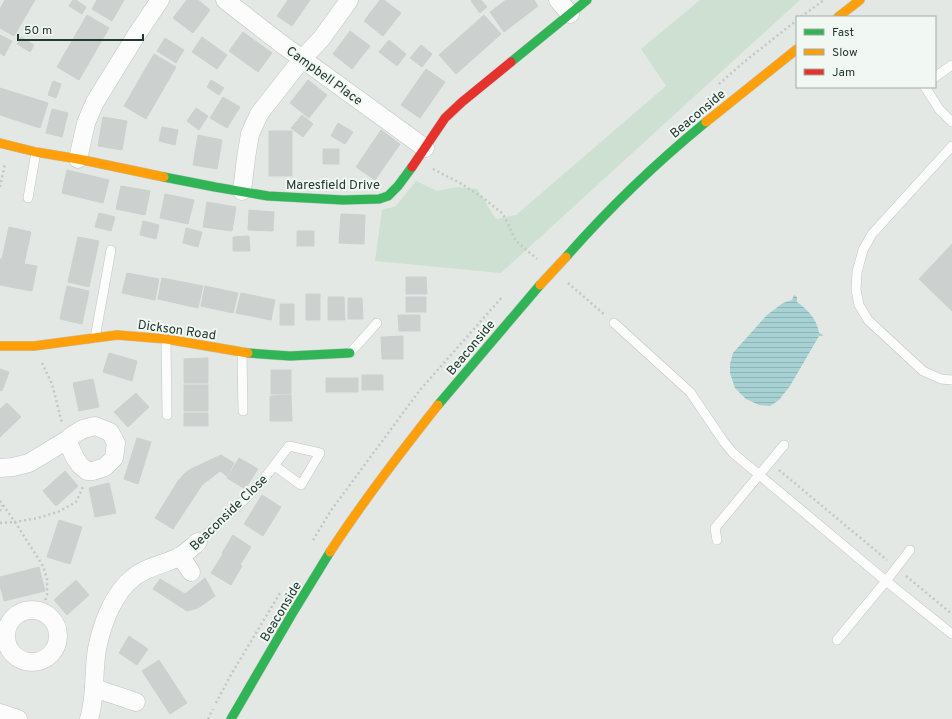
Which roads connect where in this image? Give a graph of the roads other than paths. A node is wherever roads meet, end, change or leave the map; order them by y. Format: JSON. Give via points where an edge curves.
{"nodes":[{"id":1,"x":160,"y":0,"type":"edge"},
{"id":2,"x":225,"y":0,"type":"edge"},
{"id":3,"x":349,"y":0,"type":"edge"},
{"id":4,"x":558,"y":0,"type":"edge"},
{"id":5,"x":587,"y":0,"type":"edge"},
{"id":6,"x":860,"y":0,"type":"edge"},
{"id":7,"x":570,"y":14,"type":"junction"},
{"id":8,"x":839,"y":16,"type":"edge"},
{"id":9,"x":796,"y":50,"type":"edge"},
{"id":10,"x":302,"y":59,"type":"junction"},
{"id":11,"x":952,"y":65,"type":"edge"},
{"id":12,"x":936,"y":75,"type":"edge"},
{"id":13,"x":926,"y":88,"type":"edge"},
{"id":14,"x":952,"y":122,"type":"edge"},
{"id":15,"x":4,"y":145,"type":"edge"},
{"id":16,"x":952,"y":146,"type":"edge"},
{"id":17,"x":36,"y":152,"type":"junction"},
{"id":18,"x":421,"y":153,"type":"junction"},
{"id":19,"x":78,"y":159,"type":"junction"},
{"id":20,"x":242,"y":191,"type":"junction"},
{"id":21,"x":28,"y":198,"type":"dead end"},
{"id":22,"x":111,"y":250,"type":"dead end"},
{"id":23,"x":377,"y":323,"type":"dead end"},
{"id":24,"x":614,"y":323,"type":"road end"},
{"id":25,"x":95,"y":338,"type":"junction"},
{"id":26,"x":166,"y":339,"type":"junction"},
{"id":27,"x":0,"y":346,"type":"edge"},
{"id":28,"x":242,"y":352,"type":"junction"},
{"id":29,"x":350,"y":353,"type":"joint"},
{"id":30,"x":952,"y":380,"type":"edge"},
{"id":31,"x":243,"y":411,"type":"dead end"},
{"id":32,"x":167,"y":415,"type":"dead end"},
{"id":33,"x":67,"y":440,"type":"junction"},
{"id":34,"x":784,"y":445,"type":"dead end"},
{"id":35,"x":275,"y":466,"type":"junction"},
{"id":36,"x":0,"y":468,"type":"edge"},
{"id":37,"x":759,"y":474,"type":"junction"},
{"id":38,"x":717,"y":540,"type":"dead end"},
{"id":39,"x":198,"y":542,"type":"joint"},
{"id":40,"x":910,"y":550,"type":"dead end"},
{"id":41,"x":180,"y":556,"type":"junction"},
{"id":42,"x":191,"y":572,"type":"dead end"},
{"id":43,"x":886,"y":581,"type":"junction"},
{"id":44,"x":952,"y":634,"type":"edge"},
{"id":45,"x":837,"y":640,"type":"dead end"},
{"id":46,"x":4,"y":646,"type":"edge"},
{"id":47,"x":94,"y":688,"type":"junction"},
{"id":48,"x":136,"y":702,"type":"dead end"},
{"id":49,"x":0,"y":713,"type":"edge"},
{"id":50,"x":18,"y":719,"type":"edge"},
{"id":51,"x":89,"y":719,"type":"edge"},
{"id":52,"x":231,"y":719,"type":"edge"}],
"edges":[{"from":1,"to":19,"type":"street","via":[[95,102],[86,123]]},
{"from":2,"to":10,"type":"street","name":"Campbell Place"},
{"from":3,"to":10,"type":"street","via":[[321,39]]},
{"from":4,"to":7,"type":"street"},
{"from":5,"to":7,"type":"main road","name":"Maresfield Drive"},
{"from":6,"to":8,"type":"main road"},
{"from":7,"to":18,"type":"main road","name":"Maresfield Drive","via":[[462,102],[445,118]]},
{"from":9,"to":52,"type":"main road","name":"Beaconside","bridge":true,"via":[[710,118],[612,208],[475,360],[356,512]]},
{"from":10,"to":18,"type":"street","name":"Campbell Place"},
{"from":10,"to":20,"type":"street","via":[[259,114],[250,134]]},
{"from":11,"to":12,"type":"lane"},
{"from":13,"to":14,"type":"lane","via":[[939,109]]},
{"from":15,"to":17,"type":"main road","name":"Maresfield Drive"},
{"from":16,"to":30,"type":"lane","via":[[872,234],[862,250],[856,290],[859,305],[868,320],[923,370],[941,379]]},
{"from":17,"to":19,"type":"main road","name":"Maresfield Drive"},
{"from":17,"to":21,"type":"lane"},
{"from":18,"to":20,"type":"main road","name":"Maresfield Drive","via":[[398,186],[388,196],[379,199],[268,196]]},
{"from":19,"to":20,"type":"main road","name":"Maresfield Drive"},
{"from":22,"to":25,"type":"lane"},
{"from":23,"to":29,"type":"lane"},
{"from":24,"to":37,"type":"lane","via":[[690,392],[733,453]]},
{"from":25,"to":26,"type":"main road","name":"Dickson Road","via":[[117,335]]},
{"from":25,"to":27,"type":"main road","name":"Dickson Road","via":[[34,346]]},
{"from":26,"to":28,"type":"main road","name":"Dickson Road"},
{"from":26,"to":32,"type":"lane"},
{"from":28,"to":29,"type":"main road","name":"Dickson Road","via":[[290,356]]},
{"from":28,"to":31,"type":"lane"},
{"from":33,"to":33,"type":"street","via":[[83,428],[95,426],[110,432],[116,443],[114,458],[105,467],[88,471],[80,466]]},
{"from":33,"to":36,"type":"street","via":[[29,463]]},
{"from":34,"to":37,"type":"lane"},
{"from":35,"to":35,"type":"lane","name":"Beaconside Close","via":[[289,446],[320,453],[301,485]]},
{"from":35,"to":39,"type":"lane","name":"Beaconside Close","via":[[245,499]]},
{"from":37,"to":38,"type":"lane","via":[[715,528]]},
{"from":37,"to":43,"type":"lane"},
{"from":39,"to":41,"type":"street","name":"Beaconside Close"},
{"from":40,"to":43,"type":"lane"},
{"from":41,"to":42,"type":"street","name":"Beaconside Close"},
{"from":41,"to":47,"type":"street","name":"Beaconside Close","via":[[134,576],[117,595],[97,650]]},
{"from":43,"to":44,"type":"lane"},
{"from":43,"to":45,"type":"lane"},
{"from":46,"to":46,"type":"street","via":[[8,625],[23,611],[42,612],[50,617],[58,631],[55,648],[43,660],[26,661],[18,658]]},
{"from":47,"to":48,"type":"street"},
{"from":47,"to":51,"type":"street","name":"Beaconside Close"},
{"from":49,"to":50,"type":"street"}]}
